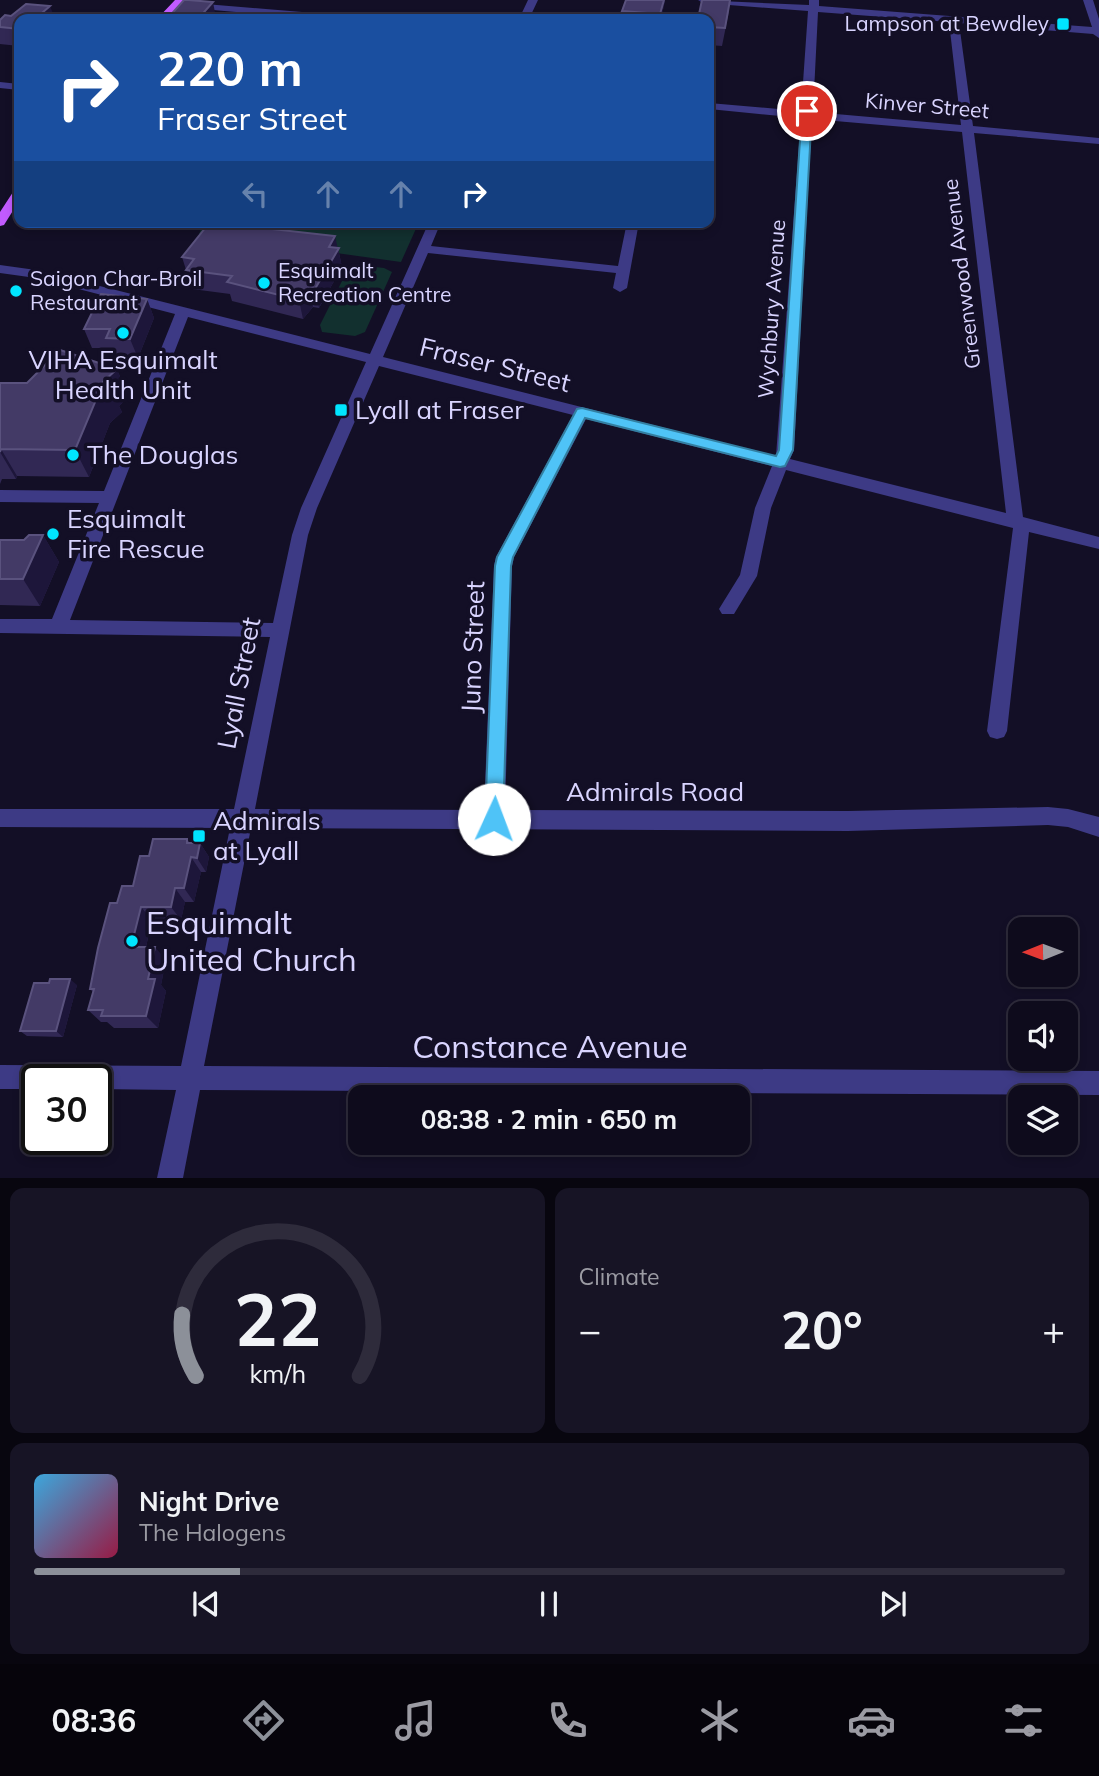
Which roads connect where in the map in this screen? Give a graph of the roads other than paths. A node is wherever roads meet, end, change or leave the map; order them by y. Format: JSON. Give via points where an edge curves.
{"nodes":[{"id":1,"x":703,"y":0,"type":"edge"},
{"id":2,"x":1088,"y":0,"type":"edge"},
{"id":3,"x":178,"y":2,"type":"edge"},
{"id":4,"x":814,"y":4,"type":"edge"},
{"id":5,"x":299,"y":14,"type":"edge"},
{"id":6,"x":954,"y":20,"type":"junction"},
{"id":7,"x":1099,"y":33,"type":"edge"},
{"id":8,"x":714,"y":106,"type":"edge"},
{"id":9,"x":807,"y":115,"type":"junction"},
{"id":10,"x":967,"y":129,"type":"junction"},
{"id":11,"x":1099,"y":141,"type":"edge"},
{"id":12,"x":14,"y":199,"type":"edge"},
{"id":13,"x":0,"y":222,"type":"edge"},
{"id":14,"x":432,"y":228,"type":"edge"},
{"id":15,"x":632,"y":228,"type":"edge"},
{"id":16,"x":423,"y":248,"type":"junction"},
{"id":17,"x":0,"y":269,"type":"edge"},
{"id":18,"x":622,"y":270,"type":"junction"},
{"id":19,"x":620,"y":288,"type":"dead end"},
{"id":20,"x":183,"y":312,"type":"junction"},
{"id":21,"x":374,"y":360,"type":"junction"},
{"id":22,"x":582,"y":412,"type":"junction"},
{"id":23,"x":780,"y":462,"type":"junction"},
{"id":24,"x":0,"y":496,"type":"edge"},
{"id":25,"x":109,"y":497,"type":"junction"},
{"id":26,"x":1018,"y":523,"type":"junction"},
{"id":27,"x":1099,"y":543,"type":"edge"},
{"id":28,"x":728,"y":609,"type":"dead end"},
{"id":29,"x":0,"y":626,"type":"edge"},
{"id":30,"x":58,"y":627,"type":"junction"},
{"id":31,"x":280,"y":630,"type":"junction"},
{"id":32,"x":997,"y":731,"type":"dead end"},
{"id":33,"x":0,"y":818,"type":"edge"},
{"id":34,"x":242,"y":818,"type":"junction"},
{"id":35,"x":494,"y":819,"type":"junction"},
{"id":36,"x":1099,"y":827,"type":"edge"},
{"id":37,"x":0,"y":1077,"type":"edge"},
{"id":38,"x":190,"y":1078,"type":"junction"},
{"id":39,"x":1099,"y":1083,"type":"edge"},
{"id":40,"x":170,"y":1178,"type":"edge"}],
"edges":[{"from":1,"to":4,"type":"street"},
{"from":2,"to":7,"type":"street"},
{"from":3,"to":5,"type":"street"},
{"from":4,"to":6,"type":"street"},
{"from":4,"to":9,"type":"street","name":"Wychbury Avenue"},
{"from":6,"to":7,"type":"street"},
{"from":6,"to":10,"type":"street","name":"Greenwood Avenue"},
{"from":8,"to":9,"type":"street","name":"Kinver Street"},
{"from":9,"to":10,"type":"street","name":"Kinver Street"},
{"from":9,"to":23,"type":"street","name":"Wychbury Avenue","via":[[786,450]]},
{"from":10,"to":11,"type":"street","name":"Kinver Street"},
{"from":10,"to":26,"type":"street","name":"Greenwood Avenue"},
{"from":12,"to":13,"type":"main road"},
{"from":14,"to":16,"type":"street","name":"Lyall Street"},
{"from":15,"to":18,"type":"street"},
{"from":16,"to":18,"type":"street"},
{"from":16,"to":21,"type":"street","name":"Lyall Street"},
{"from":17,"to":20,"type":"street","name":"Fraser Street"},
{"from":18,"to":19,"type":"street"},
{"from":20,"to":21,"type":"street","name":"Fraser Street"},
{"from":20,"to":25,"type":"street"},
{"from":21,"to":22,"type":"street","name":"Fraser Street"},
{"from":21,"to":31,"type":"street","name":"Lyall Street","via":[[309,508]]},
{"from":22,"to":23,"type":"street","name":"Fraser Street"},
{"from":22,"to":35,"type":"street","name":"Juno Street","via":[[503,566]]},
{"from":23,"to":26,"type":"street","name":"Fraser Street"},
{"from":23,"to":28,"type":"street","name":"Wychbury Avenue","via":[[748,576]]},
{"from":24,"to":25,"type":"street"},
{"from":25,"to":30,"type":"street"},
{"from":26,"to":27,"type":"street","name":"Fraser Street"},
{"from":26,"to":32,"type":"street","name":"Greenwood Avenue"},
{"from":29,"to":30,"type":"street"},
{"from":30,"to":31,"type":"street"},
{"from":31,"to":34,"type":"street","name":"Lyall Street"},
{"from":33,"to":34,"type":"street","name":"Admirals Road"},
{"from":34,"to":35,"type":"street","name":"Admirals Road"},
{"from":34,"to":38,"type":"street","name":"Lyall Street"},
{"from":35,"to":36,"type":"street","name":"Admirals Road","via":[[848,821],[1048,816]]},
{"from":37,"to":38,"type":"street","name":"Constance Avenue"},
{"from":38,"to":39,"type":"street","name":"Constance Avenue"},
{"from":38,"to":40,"type":"street","name":"Lyall Street"}]}
